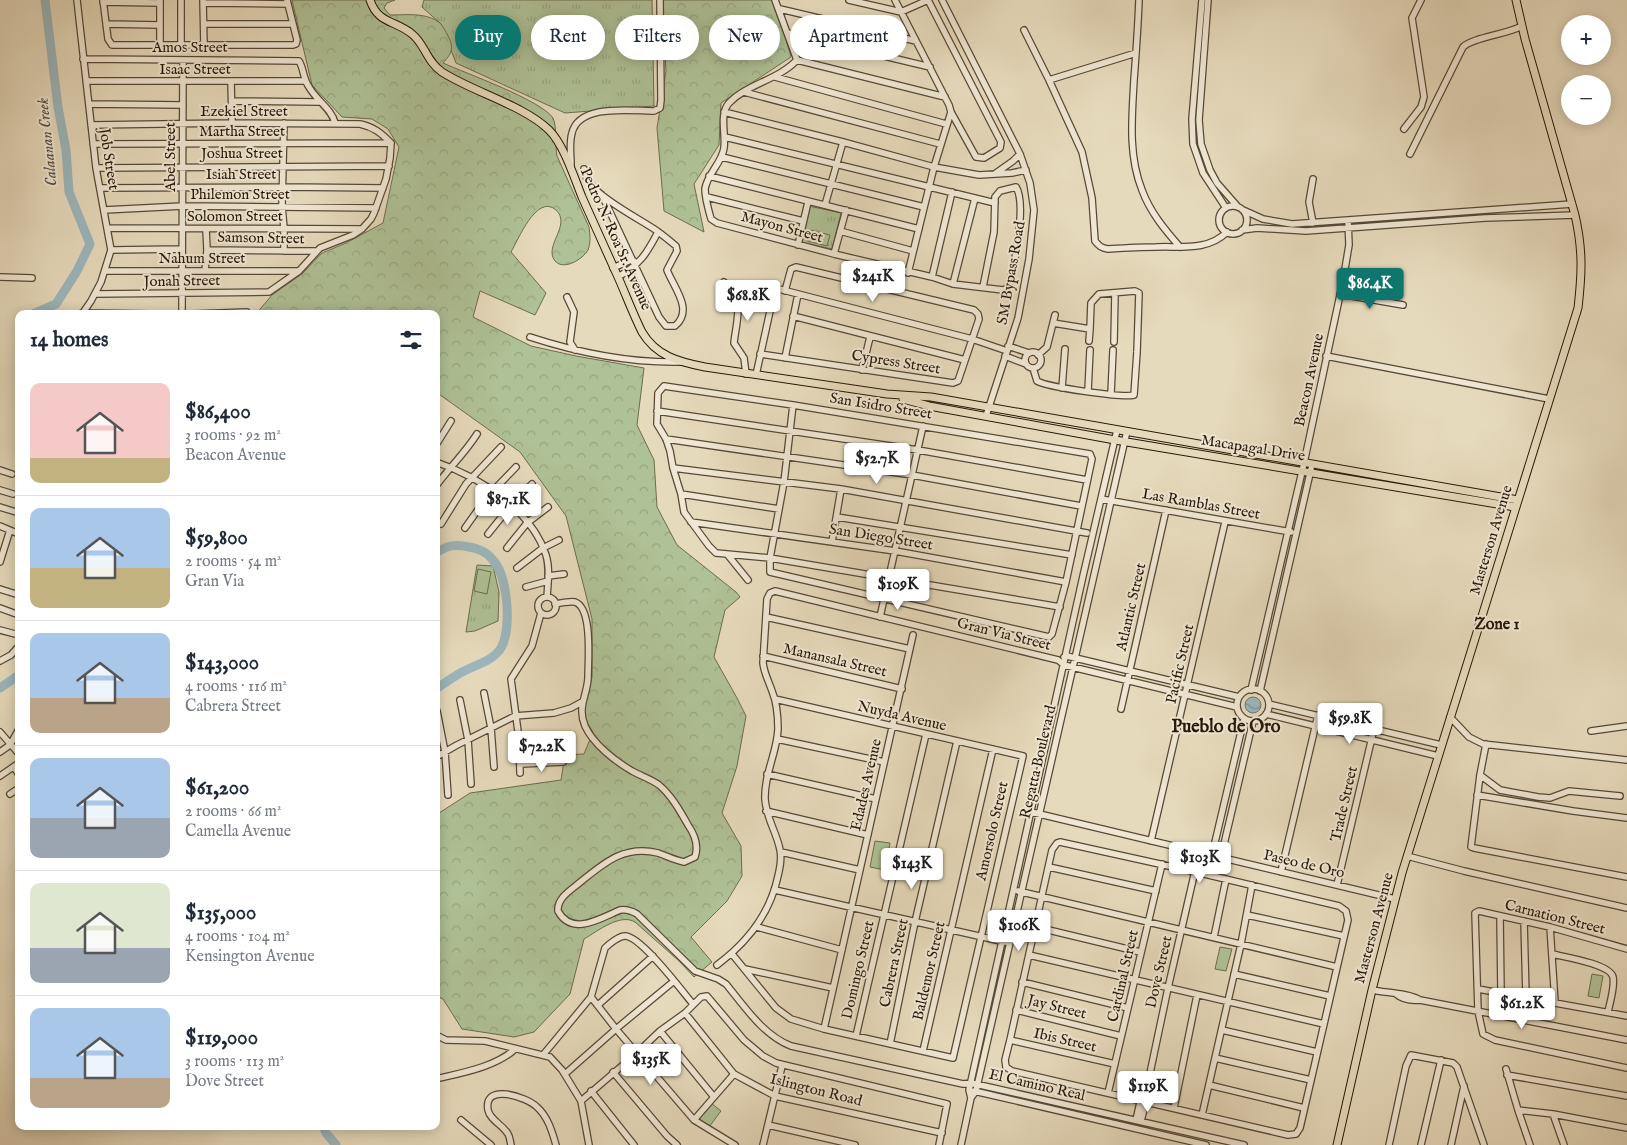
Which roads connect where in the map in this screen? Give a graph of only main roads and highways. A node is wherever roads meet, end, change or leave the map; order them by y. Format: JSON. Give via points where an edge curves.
{"nodes":[{"id":1,"x":370,"y":0,"type":"edge"},
{"id":2,"x":1516,"y":0,"type":"edge"},
{"id":3,"x":887,"y":394,"type":"junction"},
{"id":4,"x":988,"y":407,"type":"joint"},
{"id":5,"x":986,"y":416,"type":"joint"},
{"id":6,"x":1303,"y":467,"type":"junction"},
{"id":7,"x":1517,"y":504,"type":"junction"},
{"id":8,"x":1337,"y":1145,"type":"edge"}],
"edges":[{"from":1,"to":3,"type":"main road","name":"Pedro N. Roa Sr. Avenue","via":[[377,15],[416,37],[429,60],[442,72],[517,109],[546,128],[557,142],[646,338],[653,347],[681,362]]},
{"from":2,"to":7,"type":"main road","name":"Masterson Avenue","via":[[1576,215],[1582,253],[1582,277],[1574,321]]},
{"from":3,"to":4,"type":"main road","name":"Pedro N. Roa Sr. Avenue","via":[[931,397]]},
{"from":3,"to":5,"type":"main road","name":"Pedro N. Roa Sr. Avenue","via":[[929,406]]},
{"from":4,"to":6,"type":"main road","name":"Macapagal Drive"},
{"from":5,"to":6,"type":"main road","name":"Macapagal Drive","via":[[1115,440]]},
{"from":6,"to":7,"type":"main road","name":"Macapagal Drive"},
{"from":7,"to":8,"type":"main road","name":"Masterson Avenue","via":[[1395,898]]}]}
